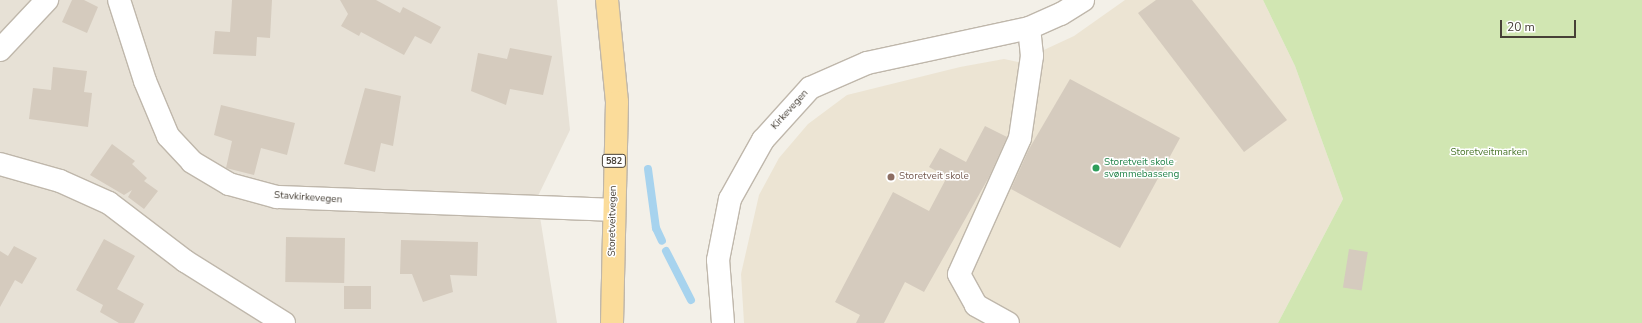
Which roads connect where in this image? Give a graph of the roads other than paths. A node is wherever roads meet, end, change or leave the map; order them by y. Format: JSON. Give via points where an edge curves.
{"nodes":[{"id":1,"x":47,"y":0,"type":"edge"},
{"id":2,"x":119,"y":0,"type":"edge"},
{"id":3,"x":607,"y":0,"type":"edge"},
{"id":4,"x":1083,"y":0,"type":"edge"},
{"id":5,"x":1029,"y":28,"type":"junction"},
{"id":6,"x":0,"y":50,"type":"edge"},
{"id":7,"x":0,"y":164,"type":"edge"},
{"id":8,"x":612,"y":210,"type":"junction"},
{"id":9,"x":284,"y":323,"type":"edge"},
{"id":10,"x":612,"y":323,"type":"edge"},
{"id":11,"x":723,"y":323,"type":"edge"},
{"id":12,"x":1008,"y":323,"type":"edge"}],
"edges":[{"from":1,"to":6,"type":"street"},
{"from":2,"to":8,"type":"street","name":"Stavkirkevegen","via":[[145,81],[168,136],[192,162],[229,184],[277,197]]},
{"from":3,"to":8,"type":"main road","name":"Storetveitvegen","number":"582","via":[[617,102]]},
{"from":4,"to":5,"type":"street","name":"Kirkevegen"},
{"from":5,"to":11,"type":"street","name":"Kirkevegen","via":[[867,63],[810,88],[763,140],[730,199],[718,260]]},
{"from":5,"to":12,"type":"street","via":[[1032,56],[1020,138],[959,274],[976,305]]},
{"from":7,"to":9,"type":"street","via":[[60,181],[109,203],[185,261]]},
{"from":8,"to":10,"type":"main road","name":"Storetveitvegen","number":"582"}]}
